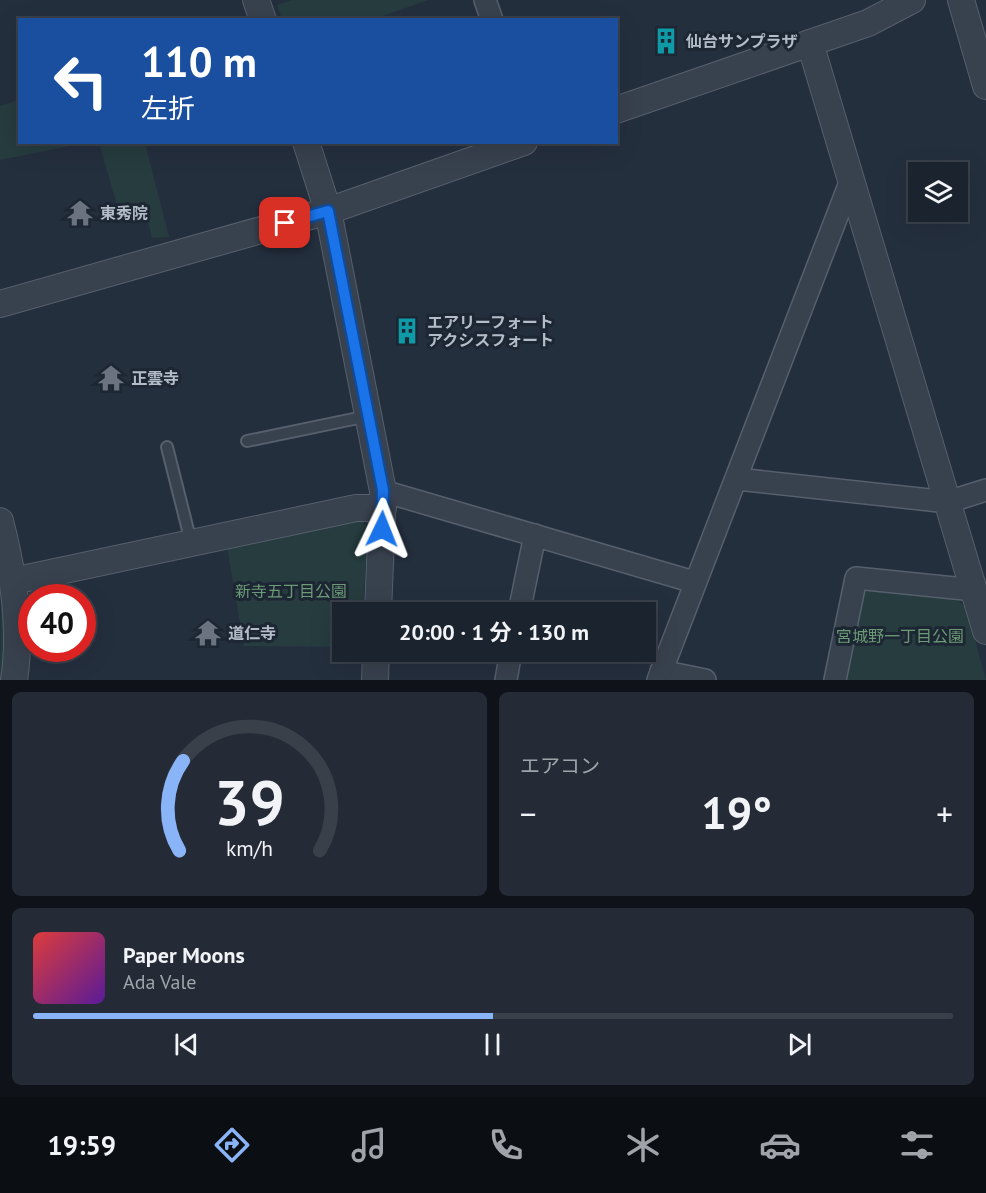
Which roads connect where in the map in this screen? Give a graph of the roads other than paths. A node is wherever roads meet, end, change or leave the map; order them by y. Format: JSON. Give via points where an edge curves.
{"nodes":[{"id":1,"x":256,"y":0,"type":"edge"},
{"id":2,"x":486,"y":0,"type":"edge"},
{"id":3,"x":912,"y":0,"type":"edge"},
{"id":4,"x":961,"y":0,"type":"edge"},
{"id":5,"x":262,"y":18,"type":"edge"},
{"id":6,"x":491,"y":18,"type":"edge"},
{"id":7,"x":810,"y":43,"type":"junction"},
{"id":8,"x":986,"y":86,"type":"edge"},
{"id":9,"x":618,"y":109,"type":"edge"},
{"id":10,"x":307,"y":144,"type":"edge"},
{"id":11,"x":518,"y":144,"type":"edge"},
{"id":12,"x":851,"y":180,"type":"junction"},
{"id":13,"x":328,"y":211,"type":"junction"},
{"id":14,"x":0,"y":304,"type":"edge"},
{"id":15,"x":369,"y":416,"type":"junction"},
{"id":16,"x":248,"y":441,"type":"dead end"},
{"id":17,"x":167,"y":447,"type":"dead end"},
{"id":18,"x":737,"y":479,"type":"junction"},
{"id":19,"x":986,"y":490,"type":"edge"},
{"id":20,"x":383,"y":499,"type":"junction"},
{"id":21,"x":948,"y":502,"type":"junction"},
{"id":22,"x":0,"y":521,"type":"edge"},
{"id":23,"x":535,"y":535,"type":"junction"},
{"id":24,"x":191,"y":543,"type":"junction"},
{"id":25,"x":6,"y":580,"type":"edge"},
{"id":26,"x":694,"y":582,"type":"junction"},
{"id":27,"x":974,"y":590,"type":"junction"},
{"id":28,"x":378,"y":602,"type":"edge"},
{"id":29,"x":521,"y":602,"type":"edge"},
{"id":30,"x":986,"y":630,"type":"edge"},
{"id":31,"x":376,"y":662,"type":"edge"},
{"id":32,"x":509,"y":662,"type":"edge"},
{"id":33,"x":659,"y":676,"type":"edge"},
{"id":34,"x":14,"y":680,"type":"edge"},
{"id":35,"x":375,"y":680,"type":"edge"},
{"id":36,"x":506,"y":680,"type":"edge"},
{"id":37,"x":705,"y":680,"type":"edge"},
{"id":38,"x":835,"y":680,"type":"edge"}],
"edges":[{"from":1,"to":5,"type":"street"},
{"from":2,"to":6,"type":"street"},
{"from":3,"to":7,"type":"street","via":[[868,23]]},
{"from":4,"to":8,"type":"street"},
{"from":7,"to":9,"type":"street"},
{"from":7,"to":12,"type":"street"},
{"from":10,"to":13,"type":"street"},
{"from":11,"to":13,"type":"street"},
{"from":12,"to":18,"type":"street"},
{"from":12,"to":21,"type":"street"},
{"from":13,"to":14,"type":"street"},
{"from":13,"to":15,"type":"street"},
{"from":15,"to":16,"type":"lane"},
{"from":15,"to":20,"type":"street"},
{"from":17,"to":24,"type":"lane"},
{"from":18,"to":21,"type":"street"},
{"from":18,"to":26,"type":"street"},
{"from":19,"to":21,"type":"street"},
{"from":20,"to":23,"type":"street"},
{"from":20,"to":24,"type":"street"},
{"from":20,"to":28,"type":"street"},
{"from":21,"to":27,"type":"street"},
{"from":22,"to":25,"type":"street"},
{"from":23,"to":26,"type":"street"},
{"from":23,"to":29,"type":"street"},
{"from":24,"to":25,"type":"street"},
{"from":25,"to":34,"type":"street","via":[[17,633]]},
{"from":26,"to":33,"type":"street"},
{"from":27,"to":30,"type":"street"},
{"from":27,"to":38,"type":"street","via":[[856,578]]},
{"from":31,"to":35,"type":"street"},
{"from":32,"to":36,"type":"street"},
{"from":33,"to":37,"type":"street"}]}
